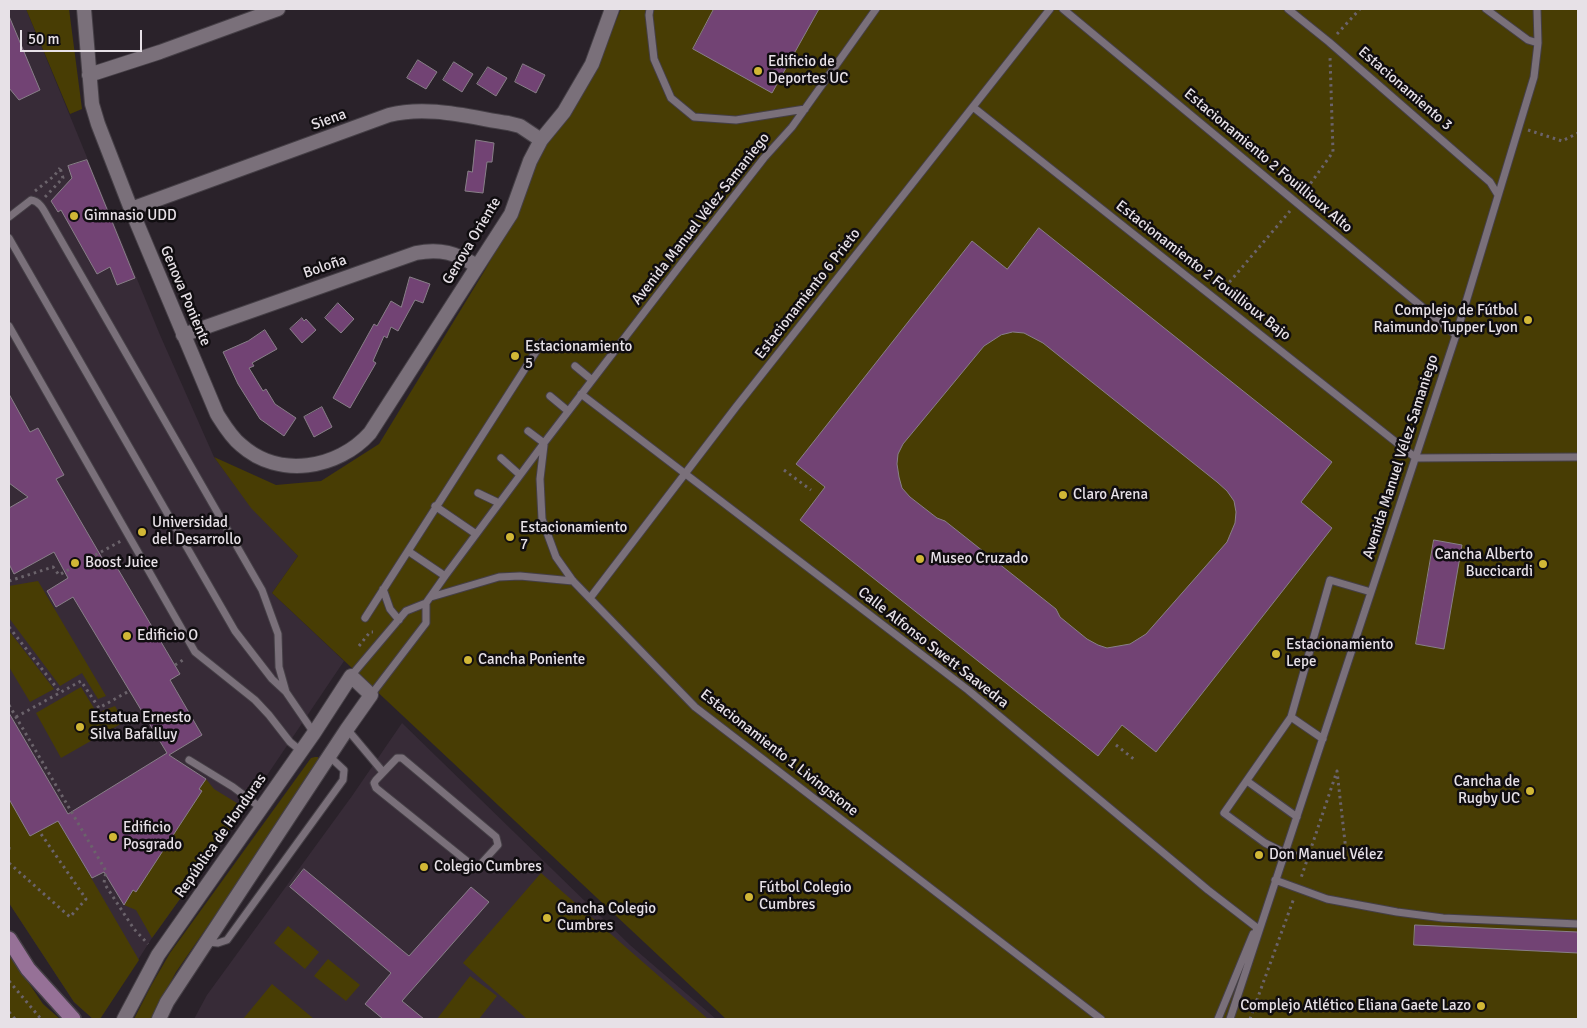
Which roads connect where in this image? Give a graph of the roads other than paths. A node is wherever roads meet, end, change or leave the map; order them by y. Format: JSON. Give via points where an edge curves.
{"nodes":[{"id":1,"x":84,"y":9,"type":"edge"},
{"id":2,"x":278,"y":9,"type":"edge"},
{"id":3,"x":612,"y":9,"type":"edge"},
{"id":4,"x":650,"y":9,"type":"edge"},
{"id":5,"x":876,"y":9,"type":"edge"},
{"id":6,"x":1050,"y":9,"type":"edge"},
{"id":7,"x":1063,"y":9,"type":"edge"},
{"id":8,"x":1288,"y":9,"type":"edge"},
{"id":9,"x":1486,"y":9,"type":"edge"},
{"id":10,"x":1537,"y":9,"type":"edge"},
{"id":11,"x":1538,"y":43,"type":"junction"},
{"id":12,"x":89,"y":75,"type":"junction"},
{"id":13,"x":973,"y":107,"type":"junction"},
{"id":14,"x":805,"y":109,"type":"junction"},
{"id":15,"x":541,"y":140,"type":"junction"},
{"id":16,"x":1498,"y":195,"type":"junction"},
{"id":17,"x":132,"y":209,"type":"junction"},
{"id":18,"x":9,"y":217,"type":"edge"},
{"id":19,"x":9,"y":238,"type":"edge"},
{"id":20,"x":477,"y":266,"type":"junction"},
{"id":21,"x":9,"y":326,"type":"edge"},
{"id":22,"x":183,"y":335,"type":"junction"},
{"id":23,"x":1456,"y":335,"type":"junction"},
{"id":24,"x":542,"y":342,"type":"dead end"},
{"id":25,"x":574,"y":366,"type":"dead end"},
{"id":26,"x":592,"y":380,"type":"junction"},
{"id":27,"x":582,"y":394,"type":"junction"},
{"id":28,"x":550,"y":396,"type":"dead end"},
{"id":29,"x":568,"y":411,"type":"junction"},
{"id":30,"x":528,"y":431,"type":"dead end"},
{"id":31,"x":544,"y":442,"type":"junction"},
{"id":32,"x":1578,"y":457,"type":"edge"},
{"id":33,"x":501,"y":458,"type":"dead end"},
{"id":34,"x":1416,"y":458,"type":"junction"},
{"id":35,"x":322,"y":463,"type":"joint"},
{"id":36,"x":685,"y":472,"type":"junction"},
{"id":37,"x":520,"y":475,"type":"junction"},
{"id":38,"x":478,"y":493,"type":"dead end"},
{"id":39,"x":499,"y":503,"type":"junction"},
{"id":40,"x":435,"y":506,"type":"junction"},
{"id":41,"x":476,"y":534,"type":"junction"},
{"id":42,"x":408,"y":551,"type":"junction"},
{"id":43,"x":444,"y":576,"type":"junction"},
{"id":44,"x":573,"y":581,"type":"junction"},
{"id":45,"x":383,"y":589,"type":"junction"},
{"id":46,"x":1371,"y":592,"type":"junction"},
{"id":47,"x":431,"y":596,"type":"junction"},
{"id":48,"x":590,"y":598,"type":"junction"},
{"id":49,"x":426,"y":604,"type":"junction"},
{"id":50,"x":365,"y":618,"type":"dead end"},
{"id":51,"x":398,"y":620,"type":"junction"},
{"id":52,"x":351,"y":676,"type":"junction"},
{"id":53,"x":286,"y":692,"type":"junction"},
{"id":54,"x":371,"y":695,"type":"junction"},
{"id":55,"x":1291,"y":718,"type":"junction"},
{"id":56,"x":346,"y":729,"type":"junction"},
{"id":57,"x":314,"y":733,"type":"junction"},
{"id":58,"x":1322,"y":739,"type":"junction"},
{"id":59,"x":301,"y":750,"type":"junction"},
{"id":60,"x":329,"y":756,"type":"junction"},
{"id":61,"x":189,"y":760,"type":"dead end"},
{"id":62,"x":383,"y":772,"type":"junction"},
{"id":63,"x":1247,"y":781,"type":"junction"},
{"id":64,"x":261,"y":808,"type":"junction"},
{"id":65,"x":1297,"y":817,"type":"junction"},
{"id":66,"x":1285,"y":853,"type":"junction"},
{"id":67,"x":1275,"y":880,"type":"junction"},
{"id":68,"x":1578,"y":924,"type":"edge"},
{"id":69,"x":1256,"y":931,"type":"junction"},
{"id":70,"x":9,"y":940,"type":"edge"},
{"id":71,"x":208,"y":942,"type":"junction"},
{"id":72,"x":73,"y":1019,"type":"edge"},
{"id":73,"x":124,"y":1019,"type":"edge"},
{"id":74,"x":159,"y":1019,"type":"edge"},
{"id":75,"x":1100,"y":1019,"type":"edge"},
{"id":76,"x":1218,"y":1019,"type":"edge"},
{"id":77,"x":1230,"y":1019,"type":"edge"}],
"edges":[{"from":1,"to":12,"type":"street","name":"Genova Poniente"},
{"from":2,"to":12,"type":"street"},
{"from":3,"to":15,"type":"street","name":"Genova Oriente","via":[[592,64],[564,112]]},
{"from":4,"to":14,"type":"lane","via":[[654,59],[671,98],[694,117],[736,120]]},
{"from":5,"to":14,"type":"lane","name":"Avenida Manuel Vélez Samaniego"},
{"from":6,"to":13,"type":"lane","name":"Estacionamiento 6 Prieto"},
{"from":7,"to":23,"type":"lane","name":"Estacionamiento 2 Fouillioux Alto"},
{"from":8,"to":16,"type":"lane","name":"Estacionamiento 3","via":[[1490,182]]},
{"from":9,"to":11,"type":"lane","via":[[1528,40]]},
{"from":10,"to":11,"type":"lane","name":"Avenida Manuel Vélez Samaniego"},
{"from":11,"to":16,"type":"lane","name":"Avenida Manuel Vélez Samaniego","via":[[1534,77]]},
{"from":12,"to":17,"type":"street","name":"Genova Poniente","via":[[98,124]]},
{"from":13,"to":34,"type":"lane","name":"Estacionamiento 2 Fouillioux Bajo"},
{"from":13,"to":36,"type":"lane","name":"Estacionamiento 6 Prieto"},
{"from":14,"to":26,"type":"lane","name":"Avenida Manuel Vélez Samaniego"},
{"from":15,"to":17,"type":"street","name":"Siena","via":[[520,126],[508,123],[428,111],[403,111]]},
{"from":15,"to":20,"type":"street","name":"Genova Oriente","via":[[511,214]]},
{"from":16,"to":23,"type":"lane","name":"Avenida Manuel Vélez Samaniego"},
{"from":17,"to":22,"type":"street","name":"Genova Poniente"},
{"from":18,"to":53,"type":"lane","via":[[31,200],[39,204],[262,590],[278,634],[279,667]]},
{"from":19,"to":53,"type":"lane","via":[[235,631],[272,680]]},
{"from":20,"to":22,"type":"street","name":"Boloña","via":[[448,252],[416,253]]},
{"from":20,"to":35,"type":"street","name":"Genova Oriente","via":[[370,433],[350,450]]},
{"from":21,"to":59,"type":"lane","via":[[195,652],[255,700],[290,742]]},
{"from":22,"to":35,"type":"street","name":"Genova Poniente","via":[[217,414],[241,446],[280,465],[296,467]]},
{"from":23,"to":34,"type":"lane","name":"Avenida Manuel Vélez Samaniego"},
{"from":24,"to":40,"type":"lane"},
{"from":25,"to":26,"type":"lane"},
{"from":26,"to":27,"type":"lane","name":"Avenida Manuel Vélez Samaniego"},
{"from":27,"to":29,"type":"lane","name":"Avenida Manuel Vélez Samaniego"},
{"from":27,"to":36,"type":"lane","name":"Calle Alfonso Swett Saavedra"},
{"from":28,"to":29,"type":"lane"},
{"from":29,"to":31,"type":"lane","name":"Avenida Manuel Vélez Samaniego"},
{"from":30,"to":31,"type":"lane"},
{"from":31,"to":37,"type":"lane","name":"Avenida Manuel Vélez Samaniego"},
{"from":31,"to":44,"type":"lane","name":"Estacionamiento 1 Livingstone","via":[[540,479],[542,518],[556,556]]},
{"from":32,"to":34,"type":"lane"},
{"from":33,"to":37,"type":"lane"},
{"from":34,"to":46,"type":"lane","name":"Avenida Manuel Vélez Samaniego"},
{"from":36,"to":48,"type":"lane","name":"Estacionamiento 6 Prieto"},
{"from":36,"to":69,"type":"lane","name":"Calle Alfonso Swett Saavedra","via":[[968,690]]},
{"from":37,"to":39,"type":"lane","name":"Avenida Manuel Vélez Samaniego"},
{"from":38,"to":39,"type":"lane"},
{"from":39,"to":41,"type":"lane","name":"Avenida Manuel Vélez Samaniego"},
{"from":40,"to":41,"type":"lane"},
{"from":40,"to":42,"type":"lane"},
{"from":41,"to":43,"type":"lane","name":"Avenida Manuel Vélez Samaniego"},
{"from":42,"to":43,"type":"lane"},
{"from":42,"to":45,"type":"lane"},
{"from":43,"to":47,"type":"lane","name":"Avenida Manuel Vélez Samaniego"},
{"from":44,"to":47,"type":"lane","via":[[499,577]]},
{"from":44,"to":48,"type":"lane","name":"Estacionamiento 1 Livingstone"},
{"from":45,"to":50,"type":"lane"},
{"from":45,"to":51,"type":"lane"},
{"from":46,"to":55,"type":"lane","via":[[1330,580]]},
{"from":46,"to":58,"type":"lane","name":"Avenida Manuel Vélez Samaniego"},
{"from":47,"to":49,"type":"lane","name":"Avenida Manuel Vélez Samaniego"},
{"from":48,"to":75,"type":"lane","name":"Estacionamiento 1 Livingstone","via":[[695,707]]},
{"from":49,"to":51,"type":"lane","via":[[406,611]]},
{"from":49,"to":54,"type":"lane","via":[[426,623]]},
{"from":51,"to":52,"type":"lane"},
{"from":52,"to":54,"type":"street"},
{"from":52,"to":57,"type":"street","name":"República de Honduras"},
{"from":53,"to":57,"type":"lane"},
{"from":54,"to":56,"type":"street"},
{"from":55,"to":58,"type":"lane"},
{"from":55,"to":63,"type":"lane"},
{"from":56,"to":60,"type":"street"},
{"from":56,"to":62,"type":"lane"},
{"from":57,"to":59,"type":"street","name":"República de Honduras"},
{"from":57,"to":60,"type":"street"},
{"from":58,"to":65,"type":"lane","name":"Avenida Manuel Vélez Samaniego"},
{"from":59,"to":64,"type":"street","name":"República de Honduras"},
{"from":60,"to":71,"type":"street"},
{"from":60,"to":71,"type":"lane","via":[[344,770],[343,780],[227,940]]},
{"from":61,"to":64,"type":"lane"},
{"from":62,"to":62,"type":"lane","via":[[374,783],[376,788],[472,866],[478,867],[498,845],[496,837],[402,758],[395,759]]},
{"from":63,"to":65,"type":"lane"},
{"from":63,"to":66,"type":"lane","via":[[1224,813],[1265,843]]},
{"from":64,"to":73,"type":"street","name":"República de Honduras","via":[[158,955]]},
{"from":65,"to":66,"type":"lane","name":"Avenida Manuel Vélez Samaniego"},
{"from":66,"to":67,"type":"lane","name":"Avenida Manuel Vélez Samaniego"},
{"from":67,"to":68,"type":"lane","via":[[1327,898],[1425,916]]},
{"from":67,"to":69,"type":"lane","name":"Avenida Manuel Vélez Samaniego"},
{"from":69,"to":76,"type":"lane","name":"Avenida Manuel Vélez Samaniego"},
{"from":69,"to":77,"type":"lane","name":"Avenida Manuel Vélez Samaniego"},
{"from":70,"to":72,"type":"main road","via":[[28,969]]},
{"from":71,"to":74,"type":"street"}]}
